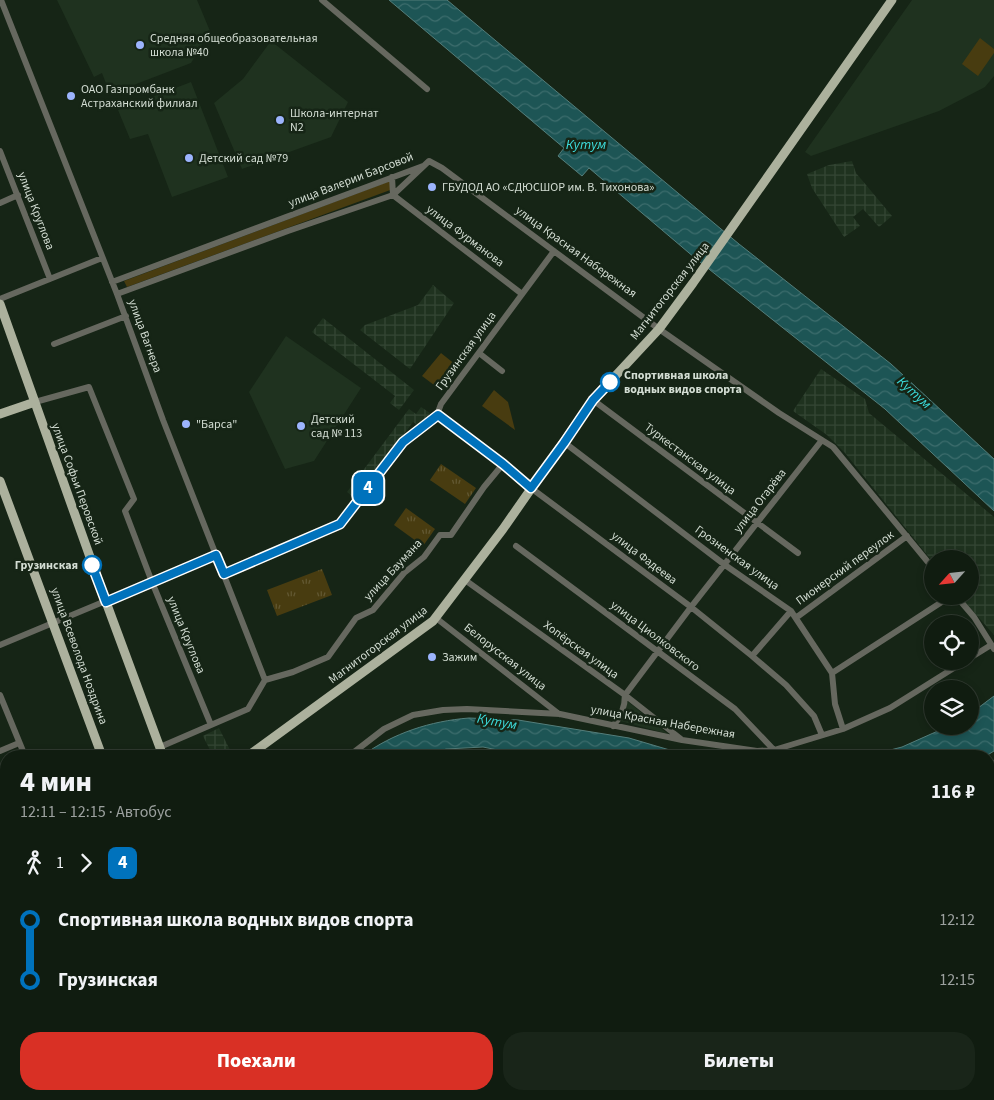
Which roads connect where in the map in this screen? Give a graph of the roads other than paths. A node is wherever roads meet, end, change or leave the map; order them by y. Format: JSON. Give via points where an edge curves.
{"nodes":[{"id":1,"x":1,"y":0,"type":"edge"},
{"id":2,"x":322,"y":0,"type":"edge"},
{"id":3,"x":892,"y":0,"type":"edge"},
{"id":4,"x":427,"y":89,"type":"dead end"},
{"id":5,"x":0,"y":151,"type":"edge"},
{"id":6,"x":424,"y":165,"type":"junction"},
{"id":7,"x":392,"y":177,"type":"junction"},
{"id":8,"x":18,"y":195,"type":"junction"},
{"id":9,"x":394,"y":195,"type":"junction"},
{"id":10,"x":0,"y":203,"type":"edge"},
{"id":11,"x":241,"y":234,"type":"junction"},
{"id":12,"x":246,"y":247,"type":"junction"},
{"id":13,"x":554,"y":251,"type":"junction"},
{"id":14,"x":102,"y":258,"type":"junction"},
{"id":15,"x":50,"y":279,"type":"junction"},
{"id":16,"x":112,"y":282,"type":"junction"},
{"id":17,"x":117,"y":294,"type":"junction"},
{"id":18,"x":522,"y":294,"type":"junction"},
{"id":19,"x":0,"y":299,"type":"edge"},
{"id":20,"x":0,"y":304,"type":"edge"},
{"id":21,"x":126,"y":316,"type":"junction"},
{"id":22,"x":659,"y":329,"type":"junction"},
{"id":23,"x":54,"y":344,"type":"dead end"},
{"id":24,"x":480,"y":353,"type":"junction"},
{"id":25,"x":502,"y":371,"type":"dead end"},
{"id":26,"x":593,"y":400,"type":"junction"},
{"id":27,"x":35,"y":402,"type":"junction"},
{"id":28,"x":0,"y":414,"type":"edge"},
{"id":29,"x":438,"y":415,"type":"junction"},
{"id":30,"x":822,"y":440,"type":"junction"},
{"id":31,"x":564,"y":443,"type":"junction"},
{"id":32,"x":503,"y":464,"type":"junction"},
{"id":33,"x":0,"y":480,"type":"edge"},
{"id":34,"x":531,"y":488,"type":"junction"},
{"id":35,"x":757,"y":523,"type":"junction"},
{"id":36,"x":907,"y":536,"type":"junction"},
{"id":37,"x":516,"y":546,"type":"dead end"},
{"id":38,"x":798,"y":553,"type":"dead end"},
{"id":39,"x":216,"y":555,"type":"junction"},
{"id":40,"x":924,"y":557,"type":"edge"},
{"id":41,"x":725,"y":564,"type":"junction"},
{"id":42,"x":224,"y":574,"type":"junction"},
{"id":43,"x":465,"y":580,"type":"junction"},
{"id":44,"x":152,"y":582,"type":"junction"},
{"id":45,"x":106,"y":602,"type":"junction"},
{"id":46,"x":937,"y":605,"type":"edge"},
{"id":47,"x":964,"y":605,"type":"edge"},
{"id":48,"x":691,"y":607,"type":"junction"},
{"id":49,"x":791,"y":611,"type":"junction"},
{"id":50,"x":797,"y":617,"type":"junction"},
{"id":51,"x":436,"y":618,"type":"junction"},
{"id":52,"x":54,"y":624,"type":"junction"},
{"id":53,"x":0,"y":645,"type":"edge"},
{"id":54,"x":993,"y":647,"type":"edge"},
{"id":55,"x":657,"y":652,"type":"junction"},
{"id":56,"x":979,"y":654,"type":"edge"},
{"id":57,"x":752,"y":656,"type":"junction"},
{"id":58,"x":951,"y":670,"type":"edge"},
{"id":59,"x":832,"y":672,"type":"junction"},
{"id":60,"x":265,"y":680,"type":"junction"},
{"id":61,"x":0,"y":695,"type":"edge"},
{"id":62,"x":625,"y":695,"type":"junction"},
{"id":63,"x":560,"y":714,"type":"junction"},
{"id":64,"x":211,"y":725,"type":"junction"},
{"id":65,"x":613,"y":726,"type":"junction"},
{"id":66,"x":842,"y":729,"type":"junction"},
{"id":67,"x":822,"y":735,"type":"junction"},
{"id":68,"x":682,"y":740,"type":"junction"},
{"id":69,"x":20,"y":743,"type":"junction"},
{"id":70,"x":160,"y":747,"type":"junction"},
{"id":71,"x":2,"y":750,"type":"edge"},
{"id":72,"x":23,"y":750,"type":"edge"},
{"id":73,"x":100,"y":750,"type":"edge"},
{"id":74,"x":161,"y":750,"type":"edge"},
{"id":75,"x":256,"y":750,"type":"edge"},
{"id":76,"x":357,"y":750,"type":"edge"},
{"id":77,"x":750,"y":750,"type":"edge"},
{"id":78,"x":774,"y":750,"type":"joint"}],
"edges":[{"from":1,"to":14,"type":"street","name":"улица Вагнера"},
{"from":2,"to":4,"type":"street"},
{"from":3,"to":22,"type":"main road","name":"Магнитогорская улица"},
{"from":5,"to":8,"type":"street","name":"улица Круглова"},
{"from":6,"to":7,"type":"street","name":"улица Валерии Барсовой"},
{"from":6,"to":9,"type":"street","name":"улица Валерии Барсовой"},
{"from":6,"to":13,"type":"street","name":"улица Красная Набережная","via":[[429,161],[442,168]]},
{"from":7,"to":9,"type":"street"},
{"from":7,"to":11,"type":"street","name":"улица Валерии Барсовой"},
{"from":8,"to":10,"type":"street"},
{"from":8,"to":15,"type":"street","name":"улица Круглова"},
{"from":9,"to":12,"type":"street","name":"улица Валерии Барсовой"},
{"from":9,"to":18,"type":"street","name":"улица Фурманова"},
{"from":11,"to":12,"type":"street"},
{"from":11,"to":16,"type":"street","name":"улица Валерии Барсовой"},
{"from":12,"to":17,"type":"street","name":"улица Валерии Барсовой"},
{"from":13,"to":18,"type":"street","name":"Грузинская улица"},
{"from":13,"to":22,"type":"street","name":"улица Красная Набережная"},
{"from":14,"to":15,"type":"street"},
{"from":14,"to":16,"type":"street","name":"улица Вагнера"},
{"from":15,"to":19,"type":"street"},
{"from":16,"to":17,"type":"street","name":"улица Вагнера"},
{"from":17,"to":21,"type":"street","name":"улица Вагнера"},
{"from":18,"to":24,"type":"street","name":"Грузинская улица"},
{"from":20,"to":27,"type":"main road","name":"улица Софьи Перовской"},
{"from":21,"to":23,"type":"street"},
{"from":21,"to":39,"type":"street","name":"улица Вагнера"},
{"from":22,"to":26,"type":"main road","name":"Магнитогорская улица"},
{"from":22,"to":30,"type":"street","name":"улица Красная Набережная"},
{"from":24,"to":25,"type":"street"},
{"from":24,"to":29,"type":"street","name":"Грузинская улица","via":[[441,404]]},
{"from":26,"to":31,"type":"main road","name":"Магнитогорская улица"},
{"from":26,"to":35,"type":"street","name":"Туркестанская улица"},
{"from":27,"to":28,"type":"main road"},
{"from":27,"to":44,"type":"street","name":"улица Круглова","via":[[89,387],[134,499],[125,511]]},
{"from":27,"to":45,"type":"main road","name":"улица Софьи Перовской"},
{"from":29,"to":32,"type":"street","name":"улица Фадеева"},
{"from":29,"to":42,"type":"street","name":"Грузинская улица","via":[[403,442],[340,524]]},
{"from":30,"to":35,"type":"street","name":"улица Огарёва"},
{"from":30,"to":36,"type":"street","name":"улица Красная Набережная","via":[[833,447]]},
{"from":31,"to":34,"type":"main road","name":"Магнитогорская улица"},
{"from":31,"to":41,"type":"street","name":"Грозненская улица"},
{"from":32,"to":34,"type":"street","name":"улица Фадеева"},
{"from":32,"to":60,"type":"street","name":"улица Баумана","via":[[451,534],[440,536],[373,610],[356,618],[328,657]]},
{"from":33,"to":52,"type":"main road","name":"улица Всеволода Ноздрина"},
{"from":34,"to":43,"type":"main road","name":"Магнитогорская улица"},
{"from":34,"to":48,"type":"street","name":"улица Фадеева"},
{"from":35,"to":38,"type":"street","name":"Туркестанская улица"},
{"from":35,"to":41,"type":"street","name":"улица Огарёва"},
{"from":36,"to":40,"type":"street","name":"улица Красная Набережная"},
{"from":36,"to":50,"type":"street","name":"Пионерский переулок"},
{"from":37,"to":55,"type":"street","name":"улица Циолковского"},
{"from":39,"to":42,"type":"street","name":"улица Вагнера"},
{"from":39,"to":44,"type":"street"},
{"from":41,"to":48,"type":"street","name":"улица Огарёва"},
{"from":41,"to":49,"type":"street","name":"Грозненская улица"},
{"from":42,"to":60,"type":"street","name":"улица Вагнера"},
{"from":43,"to":51,"type":"main road","name":"Магнитогорская улица"},
{"from":43,"to":62,"type":"street","name":"Хопёрская улица"},
{"from":44,"to":45,"type":"street"},
{"from":44,"to":64,"type":"street","name":"улица Круглова"},
{"from":45,"to":52,"type":"street"},
{"from":45,"to":70,"type":"main road","name":"улица Софьи Перовской"},
{"from":46,"to":59,"type":"street"},
{"from":47,"to":54,"type":"street"},
{"from":48,"to":55,"type":"street","name":"улица Огарёва"},
{"from":48,"to":57,"type":"street","name":"улица Фадеева"},
{"from":49,"to":50,"type":"street","name":"Грозненская улица"},
{"from":49,"to":57,"type":"street","name":"Пионерский переулок"},
{"from":50,"to":59,"type":"street","name":"Грозненская улица"},
{"from":51,"to":63,"type":"street","name":"Белорусская улица"},
{"from":51,"to":75,"type":"main road","name":"Магнитогорская улица"},
{"from":52,"to":53,"type":"street"},
{"from":52,"to":73,"type":"main road","name":"улица Всеволода Ноздрина"},
{"from":54,"to":56,"type":"street"},
{"from":55,"to":62,"type":"street","name":"улица Огарёва"},
{"from":55,"to":78,"type":"street","name":"улица Циолковского","via":[[735,709]]},
{"from":57,"to":67,"type":"street","name":"улица Фадеева","via":[[786,685],[814,716]]},
{"from":58,"to":66,"type":"street","name":"улица Красная Набережная","via":[[890,708]]},
{"from":59,"to":66,"type":"street","name":"Грозненская улица","via":[[835,704]]},
{"from":60,"to":64,"type":"street","via":[[248,709]]},
{"from":61,"to":69,"type":"street"},
{"from":62,"to":65,"type":"street","via":[[625,706]]},
{"from":62,"to":68,"type":"street","name":"Хопёрская улица"},
{"from":63,"to":65,"type":"street","name":"улица Красная Набережная"},
{"from":63,"to":76,"type":"street","name":"улица Красная Набережная","via":[[467,709],[413,715],[384,729]]},
{"from":64,"to":70,"type":"street"},
{"from":65,"to":68,"type":"street","name":"улица Красная Набережная"},
{"from":66,"to":67,"type":"street","name":"улица Красная Набережная"},
{"from":67,"to":78,"type":"street","name":"улица Красная Набережная"},
{"from":68,"to":77,"type":"street","name":"улица Красная Набережная"},
{"from":69,"to":71,"type":"street"},
{"from":69,"to":72,"type":"street"},
{"from":70,"to":74,"type":"main road","name":"улица Софьи Перовской"}]}
